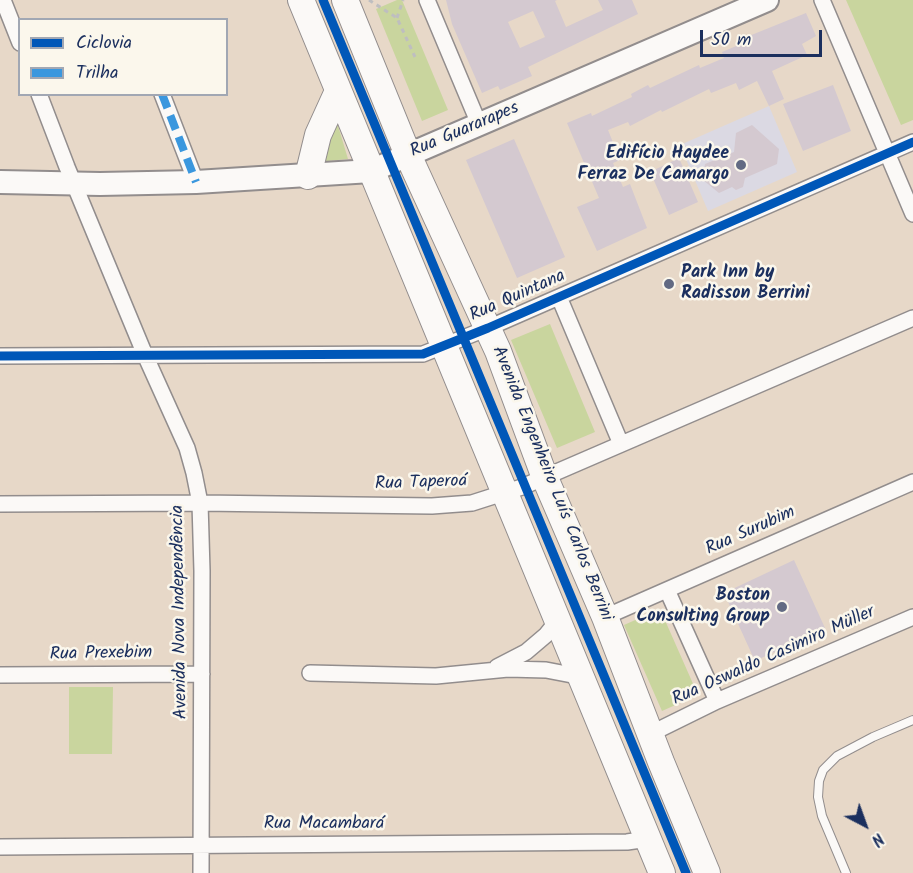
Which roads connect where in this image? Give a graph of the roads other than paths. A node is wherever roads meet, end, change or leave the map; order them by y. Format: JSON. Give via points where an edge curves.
{"nodes":[{"id":1,"x":3,"y":0,"type":"edge"},
{"id":2,"x":301,"y":0,"type":"edge"},
{"id":3,"x":345,"y":0,"type":"edge"},
{"id":4,"x":427,"y":0,"type":"edge"},
{"id":5,"x":767,"y":0,"type":"edge"},
{"id":6,"x":822,"y":0,"type":"edge"},
{"id":7,"x":18,"y":38,"type":"edge"},
{"id":8,"x":338,"y":91,"type":"junction"},
{"id":9,"x":40,"y":96,"type":"edge"},
{"id":10,"x":163,"y":96,"type":"edge"},
{"id":11,"x":479,"y":124,"type":"junction"},
{"id":12,"x":913,"y":142,"type":"edge"},
{"id":13,"x":887,"y":154,"type":"junction"},
{"id":14,"x":408,"y":155,"type":"junction"},
{"id":15,"x":371,"y":171,"type":"junction"},
{"id":16,"x":308,"y":176,"type":"junction"},
{"id":17,"x":0,"y":182,"type":"edge"},
{"id":18,"x":74,"y":182,"type":"junction"},
{"id":19,"x":196,"y":182,"type":"junction"},
{"id":20,"x":913,"y":214,"type":"edge"},
{"id":21,"x":559,"y":297,"type":"junction"},
{"id":22,"x":913,"y":318,"type":"edge"},
{"id":23,"x":488,"y":328,"type":"junction"},
{"id":24,"x":443,"y":347,"type":"junction"},
{"id":25,"x":145,"y":355,"type":"junction"},
{"id":26,"x":0,"y":356,"type":"edge"},
{"id":27,"x":621,"y":444,"type":"junction"},
{"id":28,"x":545,"y":478,"type":"junction"},
{"id":29,"x":913,"y":482,"type":"edge"},
{"id":30,"x":504,"y":493,"type":"junction"},
{"id":31,"x":200,"y":503,"type":"junction"},
{"id":32,"x":0,"y":504,"type":"edge"},
{"id":33,"x":667,"y":590,"type":"junction"},
{"id":34,"x":913,"y":616,"type":"edge"},
{"id":35,"x":606,"y":617,"type":"junction"},
{"id":36,"x":558,"y":620,"type":"junction"},
{"id":37,"x":484,"y":671,"type":"junction"},
{"id":38,"x":310,"y":673,"type":"dead end"},
{"id":39,"x":202,"y":674,"type":"junction"},
{"id":40,"x":0,"y":675,"type":"edge"},
{"id":41,"x":583,"y":680,"type":"junction"},
{"id":42,"x":717,"y":701,"type":"junction"},
{"id":43,"x":913,"y":720,"type":"edge"},
{"id":44,"x":651,"y":734,"type":"junction"},
{"id":45,"x":648,"y":839,"type":"junction"},
{"id":46,"x":201,"y":845,"type":"junction"},
{"id":47,"x":0,"y":847,"type":"edge"},
{"id":48,"x":201,"y":873,"type":"edge"},
{"id":49,"x":662,"y":873,"type":"edge"},
{"id":50,"x":707,"y":873,"type":"edge"},
{"id":51,"x":846,"y":873,"type":"edge"}],
"edges":[{"from":1,"to":7,"type":"street"},
{"from":2,"to":8,"type":"main road"},
{"from":3,"to":14,"type":"main road","name":"Avenida Engenheiro Luís Carlos Berrini"},
{"from":4,"to":11,"type":"street"},
{"from":5,"to":11,"type":"street","name":"Rua Guararapes"},
{"from":6,"to":13,"type":"street"},
{"from":8,"to":15,"type":"main road"},
{"from":8,"to":16,"type":"main road","via":[[318,135]]},
{"from":9,"to":18,"type":"street","name":"Avenida Nova Independência"},
{"from":10,"to":19,"type":"street"},
{"from":11,"to":14,"type":"street","name":"Rua Guararapes"},
{"from":12,"to":13,"type":"street","name":"Rua Quintana"},
{"from":13,"to":20,"type":"street"},
{"from":13,"to":21,"type":"street","name":"Rua Quintana"},
{"from":14,"to":15,"type":"street","name":"Rua Guararapes"},
{"from":14,"to":23,"type":"main road","name":"Avenida Engenheiro Luís Carlos Berrini"},
{"from":15,"to":16,"type":"street","name":"Rua Guararapes"},
{"from":15,"to":24,"type":"main road"},
{"from":16,"to":19,"type":"street","name":"Rua Guararapes"},
{"from":17,"to":18,"type":"street","name":"Rua Guararapes"},
{"from":18,"to":19,"type":"street","name":"Rua Guararapes"},
{"from":18,"to":25,"type":"street","name":"Avenida Nova Independência"},
{"from":21,"to":23,"type":"street","name":"Rua Quintana"},
{"from":21,"to":27,"type":"street"},
{"from":22,"to":27,"type":"street","name":"Rua Taperoá"},
{"from":23,"to":24,"type":"street","name":"Rua Quintana"},
{"from":23,"to":28,"type":"main road","name":"Avenida Engenheiro Luís Carlos Berrini"},
{"from":24,"to":25,"type":"street","name":"Rua Quintana","via":[[423,354]]},
{"from":24,"to":30,"type":"main road"},
{"from":25,"to":26,"type":"street","name":"Rua Quintana"},
{"from":25,"to":31,"type":"street","name":"Avenida Nova Independência","via":[[187,448]]},
{"from":27,"to":28,"type":"street","name":"Rua Taperoá"},
{"from":28,"to":30,"type":"street","name":"Rua Taperoá"},
{"from":28,"to":35,"type":"main road","name":"Avenida Engenheiro Luís Carlos Berrini"},
{"from":29,"to":33,"type":"street","name":"Rua Surubim"},
{"from":30,"to":31,"type":"street","name":"Rua Taperoá","via":[[472,503],[432,506]]},
{"from":30,"to":36,"type":"main road"},
{"from":31,"to":32,"type":"street","name":"Rua Taperoá"},
{"from":31,"to":39,"type":"street","name":"Avenida Nova Independência"},
{"from":33,"to":35,"type":"street","name":"Rua Surubim"},
{"from":33,"to":42,"type":"street"},
{"from":34,"to":42,"type":"street","name":"Rua Oswaldo Casimiro Müller"},
{"from":35,"to":44,"type":"main road","name":"Avenida Engenheiro Luís Carlos Berrini"},
{"from":36,"to":37,"type":"street","via":[[526,652]]},
{"from":36,"to":41,"type":"main road"},
{"from":37,"to":38,"type":"street","via":[[436,676]]},
{"from":37,"to":41,"type":"street","via":[[560,671]]},
{"from":39,"to":40,"type":"street","name":"Rua Prexebim"},
{"from":39,"to":46,"type":"street","name":"Avenida Nova Independência"},
{"from":41,"to":45,"type":"main road"},
{"from":42,"to":44,"type":"street","name":"Rua Oswaldo Casimiro Müller"},
{"from":43,"to":51,"type":"lane","via":[[837,756],[823,770],[818,797],[822,816]]},
{"from":44,"to":50,"type":"main road","name":"Avenida Engenheiro Luís Carlos Berrini"},
{"from":45,"to":46,"type":"street","name":"Rua Macambará"},
{"from":45,"to":49,"type":"main road"},
{"from":46,"to":47,"type":"street","name":"Rua Macambará"},
{"from":46,"to":48,"type":"street","name":"Avenida Nova Independência"}]}
